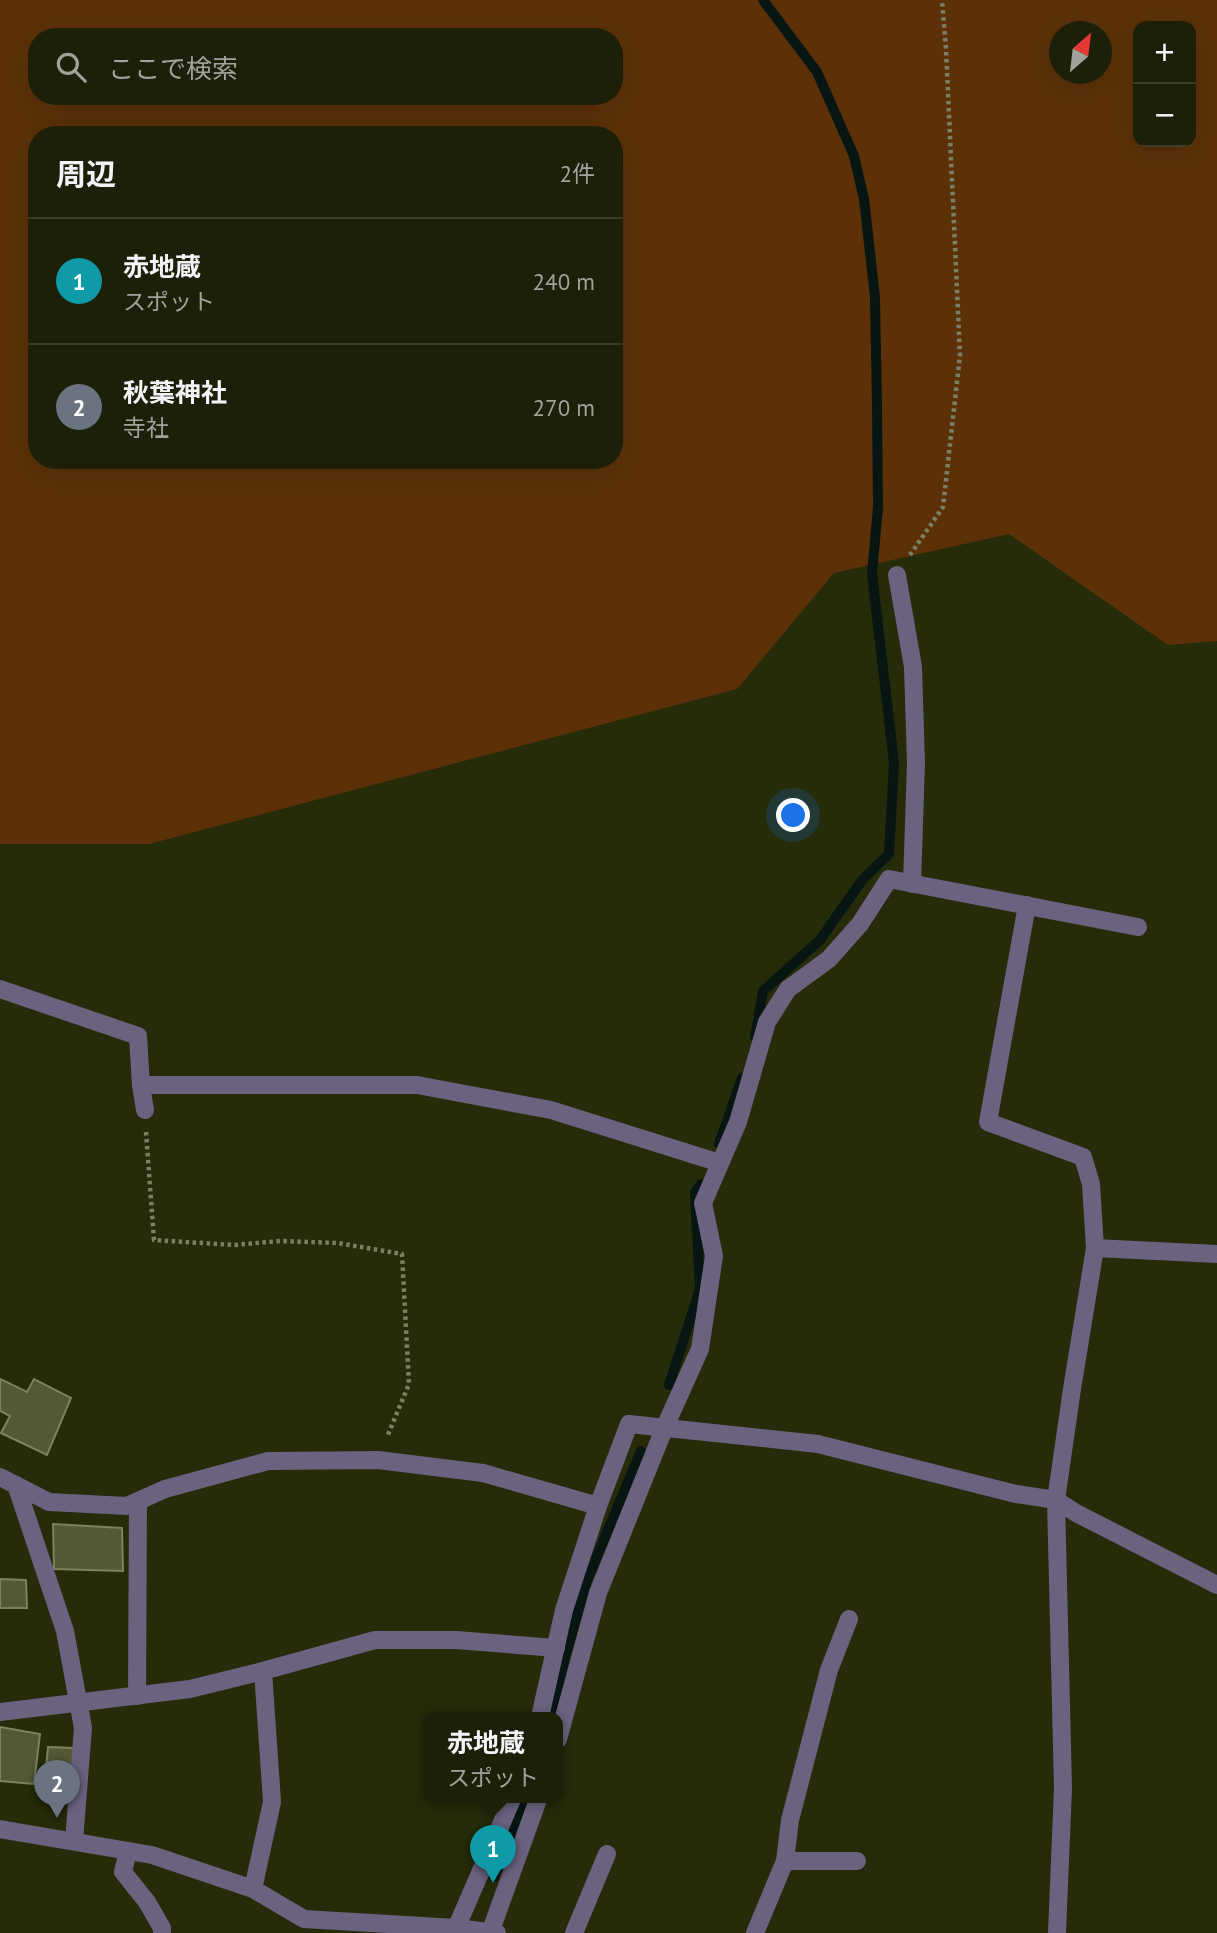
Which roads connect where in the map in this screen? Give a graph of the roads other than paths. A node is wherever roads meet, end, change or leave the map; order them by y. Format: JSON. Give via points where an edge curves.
{"nodes":[{"id":1,"x":897,"y":575,"type":"road end"},
{"id":2,"x":912,"y":884,"type":"junction"},
{"id":3,"x":1027,"y":905,"type":"junction"},
{"id":4,"x":1138,"y":927,"type":"dead end"},
{"id":5,"x":0,"y":989,"type":"edge"},
{"id":6,"x":141,"y":1085,"type":"junction"},
{"id":7,"x":145,"y":1110,"type":"road end"},
{"id":8,"x":720,"y":1163,"type":"junction"},
{"id":9,"x":1095,"y":1248,"type":"junction"},
{"id":10,"x":1217,"y":1254,"type":"edge"},
{"id":11,"x":664,"y":1429,"type":"junction"},
{"id":12,"x":8,"y":1481,"type":"edge"},
{"id":13,"x":1056,"y":1500,"type":"junction"},
{"id":14,"x":138,"y":1501,"type":"junction"},
{"id":15,"x":598,"y":1506,"type":"junction"},
{"id":16,"x":1217,"y":1585,"type":"edge"},
{"id":17,"x":849,"y":1619,"type":"dead end"},
{"id":18,"x":556,"y":1648,"type":"junction"},
{"id":19,"x":263,"y":1671,"type":"junction"},
{"id":20,"x":137,"y":1696,"type":"junction"},
{"id":21,"x":78,"y":1704,"type":"junction"},
{"id":22,"x":0,"y":1712,"type":"edge"},
{"id":23,"x":541,"y":1712,"type":"edge"},
{"id":24,"x":563,"y":1721,"type":"edge"},
{"id":25,"x":510,"y":1803,"type":"edge"},
{"id":26,"x":537,"y":1803,"type":"edge"},
{"id":27,"x":0,"y":1829,"type":"edge"},
{"id":28,"x":74,"y":1841,"type":"junction"},
{"id":29,"x":128,"y":1851,"type":"junction"},
{"id":30,"x":607,"y":1854,"type":"dead end"},
{"id":31,"x":785,"y":1861,"type":"junction"},
{"id":32,"x":857,"y":1861,"type":"dead end"},
{"id":33,"x":253,"y":1889,"type":"junction"},
{"id":34,"x":455,"y":1930,"type":"edge"},
{"id":35,"x":162,"y":1933,"type":"edge"},
{"id":36,"x":493,"y":1933,"type":"edge"},
{"id":37,"x":574,"y":1933,"type":"edge"},
{"id":38,"x":755,"y":1933,"type":"edge"},
{"id":39,"x":1057,"y":1933,"type":"edge"}],
"edges":[{"from":1,"to":2,"type":"street","via":[[913,667]]},
{"from":2,"to":3,"type":"street"},
{"from":2,"to":8,"type":"street","via":[[889,879],[837,950],[788,989],[767,1022],[738,1122]]},
{"from":3,"to":4,"type":"street"},
{"from":3,"to":9,"type":"street","via":[[988,1122],[1083,1157],[1091,1184]]},
{"from":5,"to":6,"type":"street","via":[[138,1037]]},
{"from":6,"to":7,"type":"street"},
{"from":6,"to":8,"type":"street","via":[[416,1085],[551,1110]]},
{"from":8,"to":11,"type":"street","via":[[703,1203],[714,1256],[700,1349]]},
{"from":9,"to":10,"type":"street"},
{"from":9,"to":13,"type":"street"},
{"from":11,"to":13,"type":"street","via":[[817,1444]]},
{"from":11,"to":15,"type":"street","via":[[629,1424]]},
{"from":11,"to":24,"type":"street","via":[[598,1593]]},
{"from":12,"to":14,"type":"street","via":[[49,1502],[127,1506]]},
{"from":12,"to":21,"type":"street","via":[[65,1631]]},
{"from":13,"to":16,"type":"street"},
{"from":13,"to":39,"type":"street","via":[[1063,1788]]},
{"from":14,"to":15,"type":"street","via":[[165,1489],[268,1461],[378,1460],[483,1473]]},
{"from":14,"to":20,"type":"street"},
{"from":15,"to":18,"type":"street"},
{"from":17,"to":31,"type":"street","via":[[822,1695],[790,1819]]},
{"from":18,"to":19,"type":"street","via":[[456,1640],[374,1640]]},
{"from":18,"to":23,"type":"street"},
{"from":19,"to":20,"type":"street"},
{"from":19,"to":33,"type":"street","via":[[272,1802]]},
{"from":20,"to":21,"type":"street"},
{"from":21,"to":22,"type":"street"},
{"from":21,"to":28,"type":"street","via":[[83,1728]]},
{"from":25,"to":34,"type":"street"},
{"from":26,"to":36,"type":"street"},
{"from":27,"to":28,"type":"street"},
{"from":28,"to":29,"type":"street"},
{"from":29,"to":33,"type":"street"},
{"from":29,"to":35,"type":"street","via":[[123,1872],[147,1902]]},
{"from":30,"to":37,"type":"street"},
{"from":31,"to":32,"type":"street"},
{"from":31,"to":38,"type":"street"},
{"from":33,"to":34,"type":"street","via":[[304,1919]]},
{"from":34,"to":36,"type":"street"}]}
